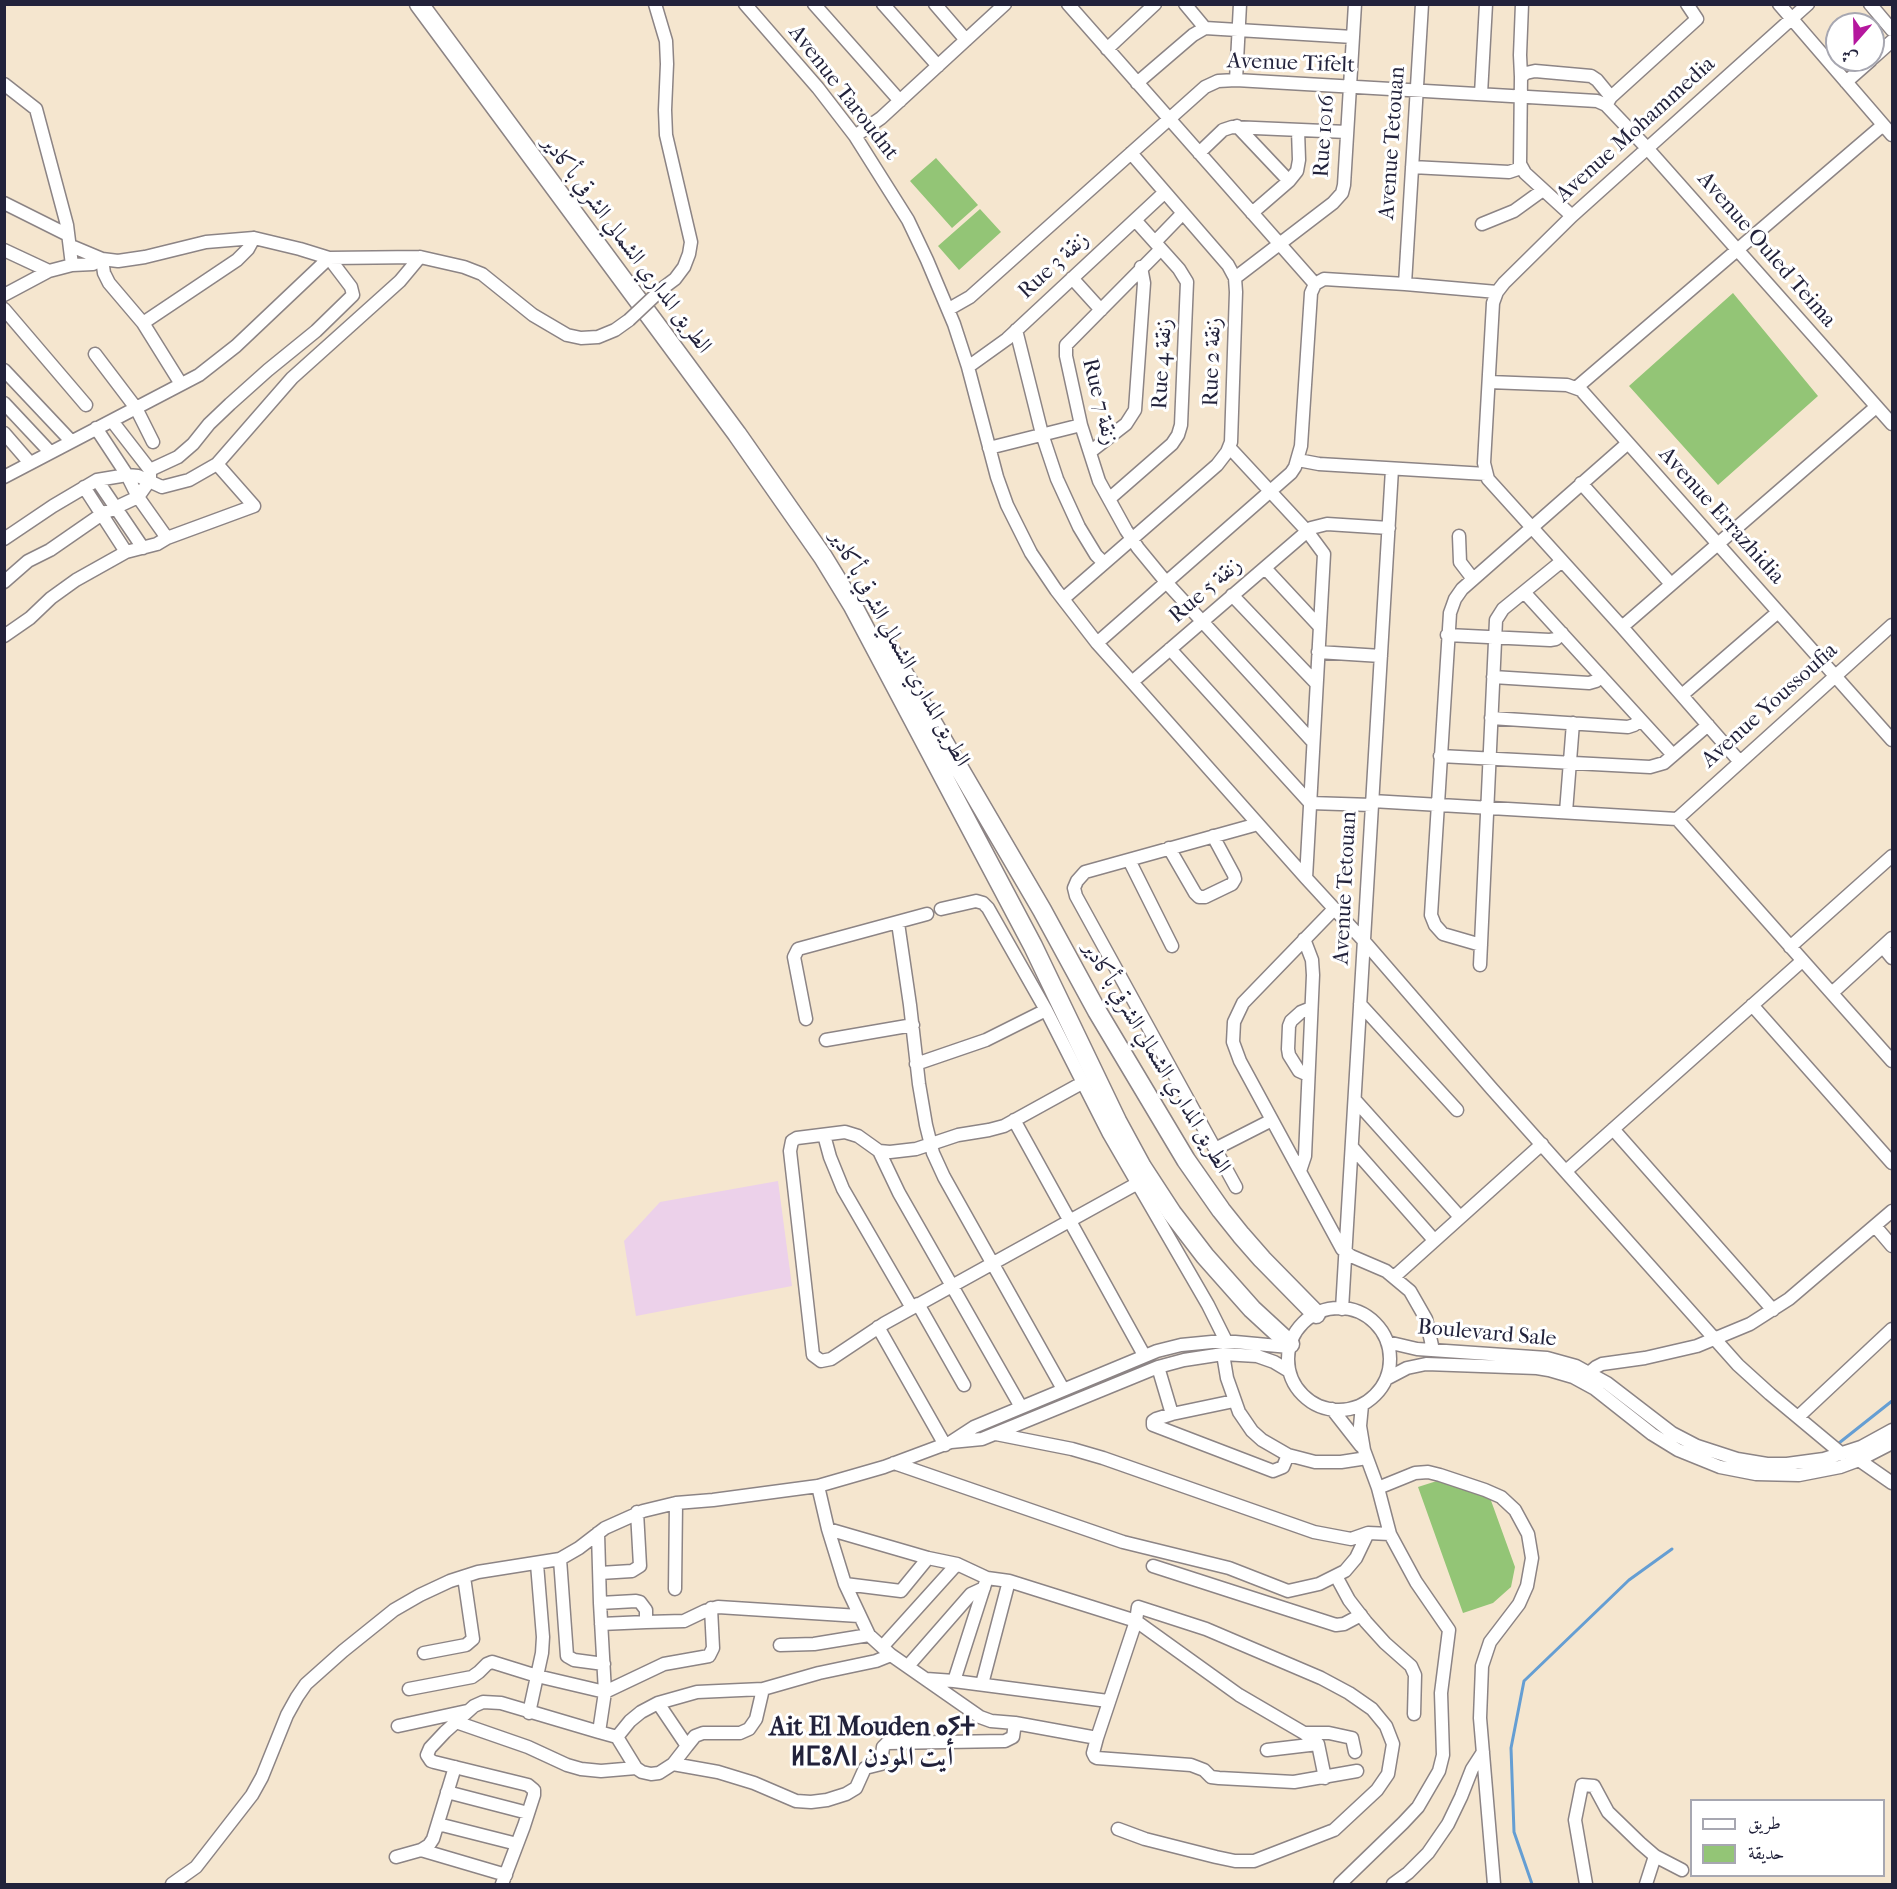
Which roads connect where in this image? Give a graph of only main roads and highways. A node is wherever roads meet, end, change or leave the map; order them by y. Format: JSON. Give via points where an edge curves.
{"nodes":[{"id":1,"x":419,"y":4,"type":"edge"},
{"id":2,"x":435,"y":4,"type":"edge"},
{"id":3,"x":1316,"y":1314,"type":"road end"},
{"id":4,"x":1289,"y":1345,"type":"road end"}],
"edges":[{"from":1,"to":4,"type":"highway","name":"الطريق المداري الشمالي الشرقي بأكادير","via":[[737,434],[823,557],[1033,946],[1142,1167],[1205,1256]]},
{"from":2,"to":3,"type":"highway","name":"الطريق المداري الشمالي الشرقي بأكادير","via":[[815,524],[1186,1160],[1241,1235]]}]}
